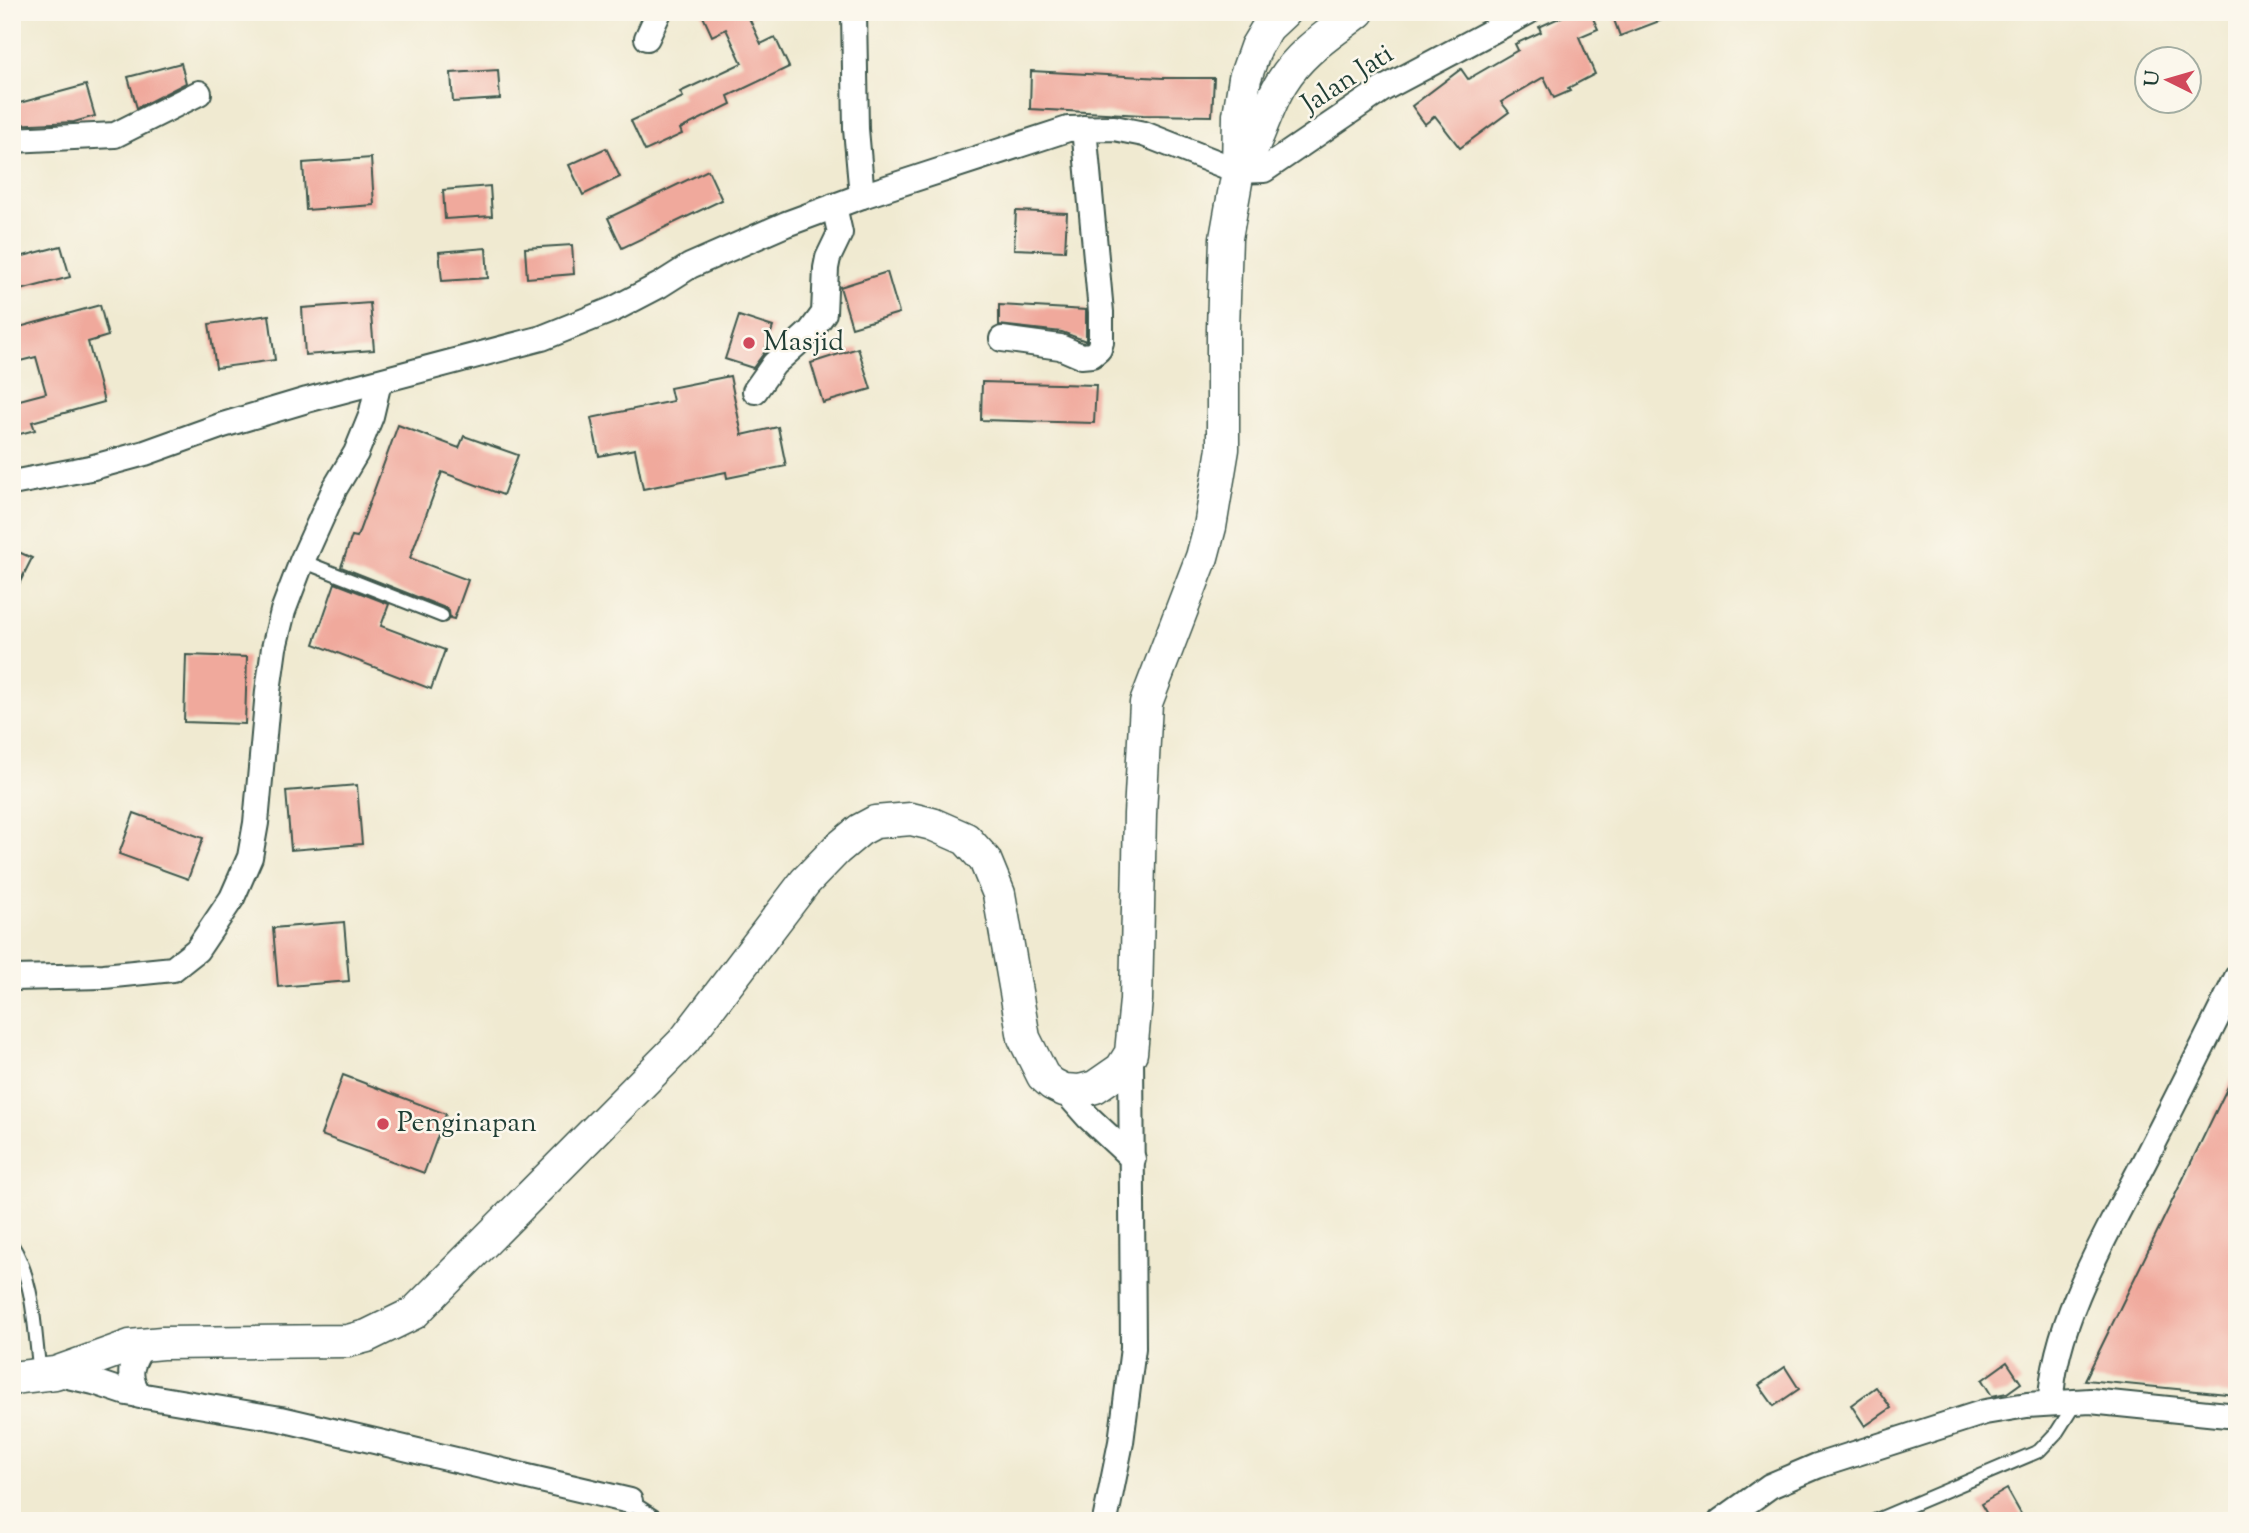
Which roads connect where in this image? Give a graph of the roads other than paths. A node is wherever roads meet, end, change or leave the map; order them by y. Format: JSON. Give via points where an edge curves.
{"nodes":[{"id":1,"x":659,"y":12,"type":"edge"},
{"id":2,"x":854,"y":12,"type":"edge"},
{"id":3,"x":1284,"y":12,"type":"edge"},
{"id":4,"x":1359,"y":12,"type":"edge"},
{"id":5,"x":1528,"y":12,"type":"edge"},
{"id":6,"x":647,"y":38,"type":"dead end"},
{"id":7,"x":199,"y":93,"type":"dead end"},
{"id":8,"x":1084,"y":128,"type":"junction"},
{"id":9,"x":12,"y":140,"type":"edge"},
{"id":10,"x":1238,"y":171,"type":"junction"},
{"id":11,"x":862,"y":196,"type":"junction"},
{"id":12,"x":835,"y":206,"type":"junction"},
{"id":13,"x":1002,"y":339,"type":"dead end"},
{"id":14,"x":379,"y":382,"type":"junction"},
{"id":15,"x":755,"y":391,"type":"dead end"},
{"id":16,"x":12,"y":483,"type":"edge"},
{"id":17,"x":302,"y":561,"type":"junction"},
{"id":18,"x":442,"y":616,"type":"dead end"},
{"id":19,"x":2237,"y":977,"type":"edge"},
{"id":20,"x":12,"y":978,"type":"edge"},
{"id":21,"x":1131,"y":1053,"type":"junction"},
{"id":22,"x":1064,"y":1090,"type":"junction"},
{"id":23,"x":1133,"y":1159,"type":"junction"},
{"id":24,"x":12,"y":1245,"type":"edge"},
{"id":25,"x":143,"y":1345,"type":"junction"},
{"id":26,"x":36,"y":1375,"type":"edge"},
{"id":27,"x":140,"y":1396,"type":"junction"},
{"id":28,"x":2051,"y":1402,"type":"junction"},
{"id":29,"x":2076,"y":1402,"type":"junction"},
{"id":30,"x":2237,"y":1416,"type":"edge"},
{"id":31,"x":630,"y":1501,"type":"joint"},
{"id":32,"x":661,"y":1521,"type":"edge"},
{"id":33,"x":1105,"y":1521,"type":"edge"},
{"id":34,"x":1721,"y":1521,"type":"edge"},
{"id":35,"x":1874,"y":1521,"type":"edge"}],
"edges":[{"from":1,"to":6,"type":"street"},
{"from":2,"to":11,"type":"street"},
{"from":3,"to":10,"type":"street","via":[[1256,47],[1245,78]]},
{"from":4,"to":10,"type":"street","via":[[1309,48],[1280,83]]},
{"from":5,"to":10,"type":"street","name":"Jalan Jati","via":[[1382,89],[1275,164],[1264,170]]},
{"from":7,"to":9,"type":"street","via":[[115,135]]},
{"from":8,"to":10,"type":"street","via":[[1144,134]]},
{"from":8,"to":11,"type":"street","via":[[1031,140]]},
{"from":8,"to":13,"type":"street","via":[[1101,312],[1099,349],[1081,356],[1060,347]]},
{"from":10,"to":21,"type":"street","via":[[1226,238],[1223,449],[1217,491],[1202,557],[1146,703],[1143,726]]},
{"from":11,"to":12,"type":"street"},
{"from":12,"to":14,"type":"street","via":[[732,246],[582,324]]},
{"from":12,"to":15,"type":"street","via":[[841,233],[828,258],[824,313],[774,364]]},
{"from":14,"to":16,"type":"street","via":[[223,425],[145,453]]},
{"from":14,"to":17,"type":"street","via":[[356,453]]},
{"from":17,"to":18,"type":"lane"},
{"from":17,"to":20,"type":"street","via":[[274,648],[250,857],[232,898],[204,941],[173,969]]},
{"from":19,"to":28,"type":"street","via":[[2091,1266],[2057,1354]]},
{"from":21,"to":22,"type":"street","via":[[1121,1069],[1094,1087]]},
{"from":21,"to":23,"type":"street"},
{"from":22,"to":23,"type":"street"},
{"from":22,"to":25,"type":"street","via":[[1043,1076],[1024,1038],[999,894],[985,860],[966,839],[932,824],[911,819],[875,822],[836,850],[805,882],[676,1050],[415,1313],[348,1341]]},
{"from":23,"to":33,"type":"street","via":[[1133,1348]]},
{"from":24,"to":26,"type":"lane","via":[[22,1261],[32,1311]]},
{"from":25,"to":26,"type":"street"},
{"from":25,"to":27,"type":"street","via":[[131,1372]]},
{"from":26,"to":27,"type":"street"},
{"from":27,"to":31,"type":"street","via":[[281,1419]]},
{"from":28,"to":29,"type":"street"},
{"from":28,"to":34,"type":"street","via":[[1985,1412],[1816,1466],[1770,1486]]},
{"from":29,"to":30,"type":"street"},
{"from":29,"to":35,"type":"lane","via":[[2039,1451]]},
{"from":31,"to":32,"type":"lane"}]}
